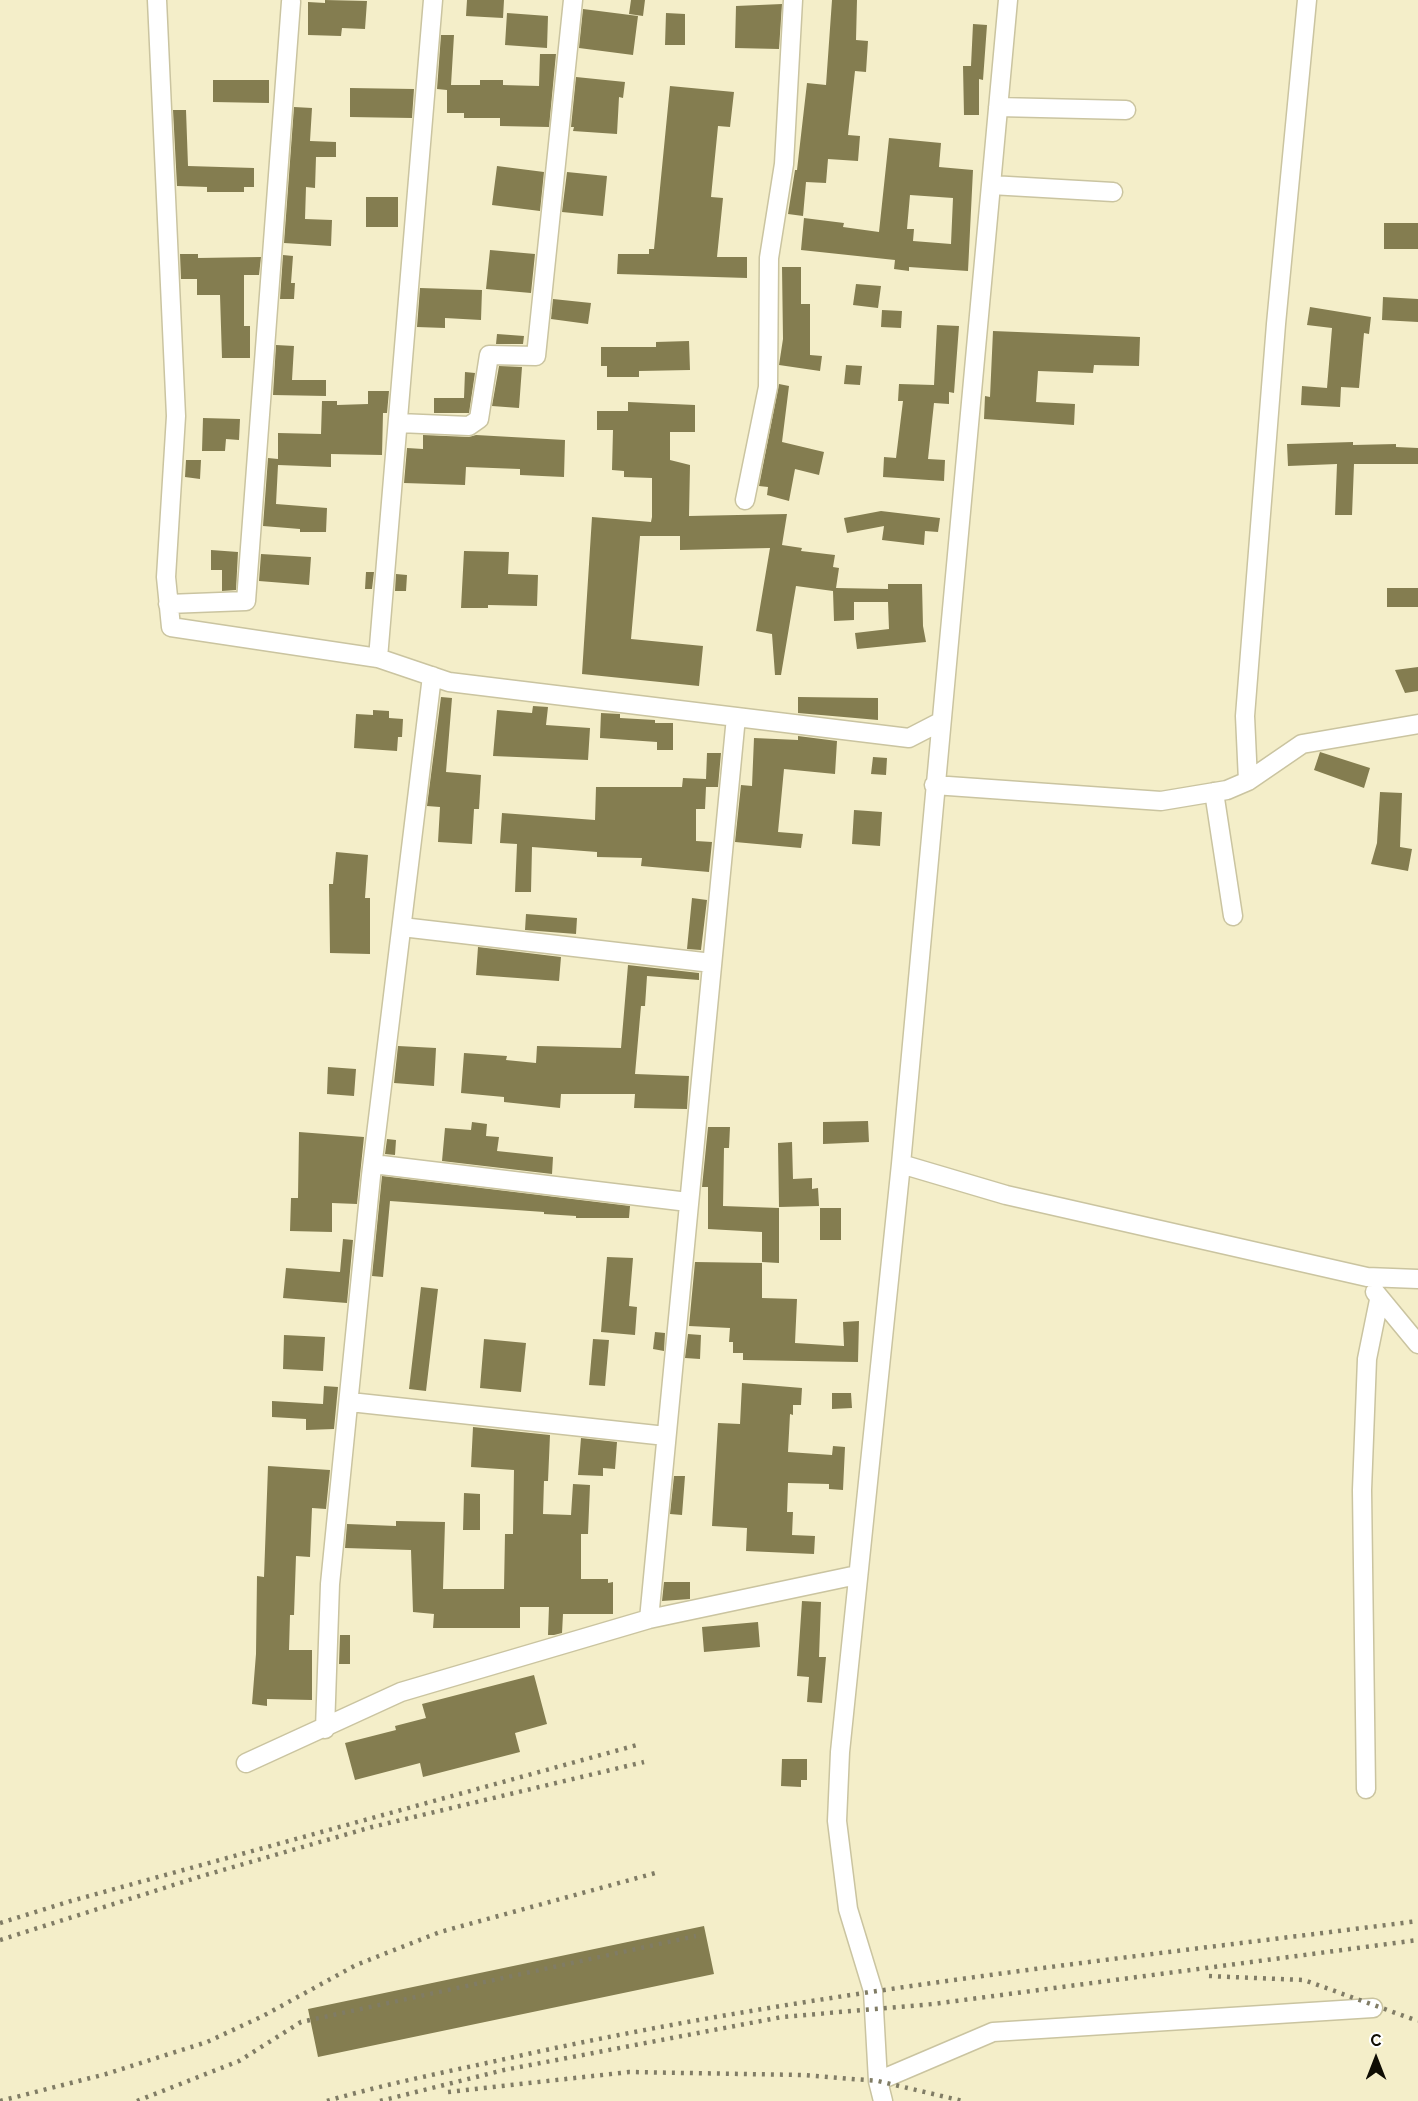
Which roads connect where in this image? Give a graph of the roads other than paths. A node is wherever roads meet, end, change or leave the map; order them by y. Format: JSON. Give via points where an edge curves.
{"nodes":[{"id":1,"x":157,"y":0,"type":"edge"},
{"id":2,"x":433,"y":0,"type":"edge"},
{"id":3,"x":573,"y":0,"type":"edge"},
{"id":4,"x":793,"y":0,"type":"edge"},
{"id":5,"x":1008,"y":0,"type":"edge"},
{"id":6,"x":1307,"y":0,"type":"edge"},
{"id":7,"x":291,"y":2,"type":"dead end"},
{"id":8,"x":998,"y":107,"type":"junction"},
{"id":9,"x":1125,"y":110,"type":"dead end"},
{"id":10,"x":991,"y":185,"type":"junction"},
{"id":11,"x":1113,"y":192,"type":"dead end"},
{"id":12,"x":399,"y":423,"type":"junction"},
{"id":13,"x":745,"y":500,"type":"dead end"},
{"id":14,"x":168,"y":604,"type":"junction"},
{"id":15,"x":378,"y":658,"type":"junction"},
{"id":16,"x":432,"y":676,"type":"junction"},
{"id":17,"x":736,"y":717,"type":"junction"},
{"id":18,"x":940,"y":722,"type":"junction"},
{"id":19,"x":1418,"y":724,"type":"edge"},
{"id":20,"x":1248,"y":781,"type":"junction"},
{"id":21,"x":934,"y":785,"type":"junction"},
{"id":22,"x":1214,"y":792,"type":"junction"},
{"id":23,"x":1233,"y":916,"type":"dead end"},
{"id":24,"x":402,"y":927,"type":"junction"},
{"id":25,"x":712,"y":963,"type":"junction"},
{"id":26,"x":373,"y":1164,"type":"junction"},
{"id":27,"x":901,"y":1164,"type":"junction"},
{"id":28,"x":688,"y":1202,"type":"junction"},
{"id":29,"x":1367,"y":1277,"type":"junction"},
{"id":30,"x":1418,"y":1279,"type":"edge"},
{"id":31,"x":1379,"y":1300,"type":"junction"},
{"id":32,"x":1418,"y":1344,"type":"edge"},
{"id":33,"x":350,"y":1402,"type":"junction"},
{"id":34,"x":666,"y":1436,"type":"junction"},
{"id":35,"x":857,"y":1575,"type":"junction"},
{"id":36,"x":649,"y":1619,"type":"junction"},
{"id":37,"x":325,"y":1729,"type":"junction"},
{"id":38,"x":246,"y":1763,"type":"dead end"},
{"id":39,"x":1366,"y":1789,"type":"dead end"},
{"id":40,"x":1373,"y":2008,"type":"dead end"},
{"id":41,"x":878,"y":2080,"type":"junction"},
{"id":42,"x":883,"y":2101,"type":"edge"}],
"edges":[{"from":1,"to":14,"type":"street","via":[[176,416],[166,577]]},
{"from":2,"to":12,"type":"street"},
{"from":3,"to":12,"type":"street","via":[[537,356],[489,355],[479,419],[469,426]]},
{"from":4,"to":13,"type":"street","via":[[784,164],[769,258],[768,387]]},
{"from":5,"to":8,"type":"street"},
{"from":6,"to":20,"type":"street","via":[[1247,692]]},
{"from":7,"to":14,"type":"street","via":[[246,601]]},
{"from":8,"to":9,"type":"street"},
{"from":8,"to":10,"type":"street"},
{"from":10,"to":11,"type":"street"},
{"from":10,"to":18,"type":"street"},
{"from":12,"to":15,"type":"street"},
{"from":14,"to":15,"type":"street","via":[[171,627]]},
{"from":15,"to":16,"type":"street"},
{"from":16,"to":17,"type":"street","via":[[449,682]]},
{"from":16,"to":24,"type":"street"},
{"from":17,"to":18,"type":"street","via":[[909,738]]},
{"from":17,"to":25,"type":"street"},
{"from":18,"to":21,"type":"street"},
{"from":19,"to":20,"type":"street","via":[[1302,744]]},
{"from":20,"to":22,"type":"street"},
{"from":21,"to":22,"type":"street","via":[[1161,801]]},
{"from":21,"to":27,"type":"street"},
{"from":22,"to":23,"type":"street"},
{"from":24,"to":25,"type":"street"},
{"from":24,"to":26,"type":"street"},
{"from":25,"to":28,"type":"street"},
{"from":26,"to":28,"type":"street"},
{"from":26,"to":33,"type":"street"},
{"from":27,"to":29,"type":"street","via":[[1006,1195]]},
{"from":27,"to":35,"type":"street"},
{"from":28,"to":34,"type":"street"},
{"from":29,"to":30,"type":"street"},
{"from":29,"to":31,"type":"street"},
{"from":31,"to":32,"type":"street"},
{"from":31,"to":39,"type":"street","via":[[1367,1359],[1362,1490]]},
{"from":33,"to":34,"type":"street"},
{"from":33,"to":37,"type":"street","via":[[330,1584]]},
{"from":34,"to":36,"type":"street"},
{"from":35,"to":36,"type":"street"},
{"from":35,"to":41,"type":"street","via":[[837,1821],[848,1909],[873,1991]]},
{"from":36,"to":37,"type":"street","via":[[401,1692]]},
{"from":37,"to":38,"type":"street"},
{"from":40,"to":41,"type":"street","via":[[993,2032]]},
{"from":41,"to":42,"type":"street"}]}
